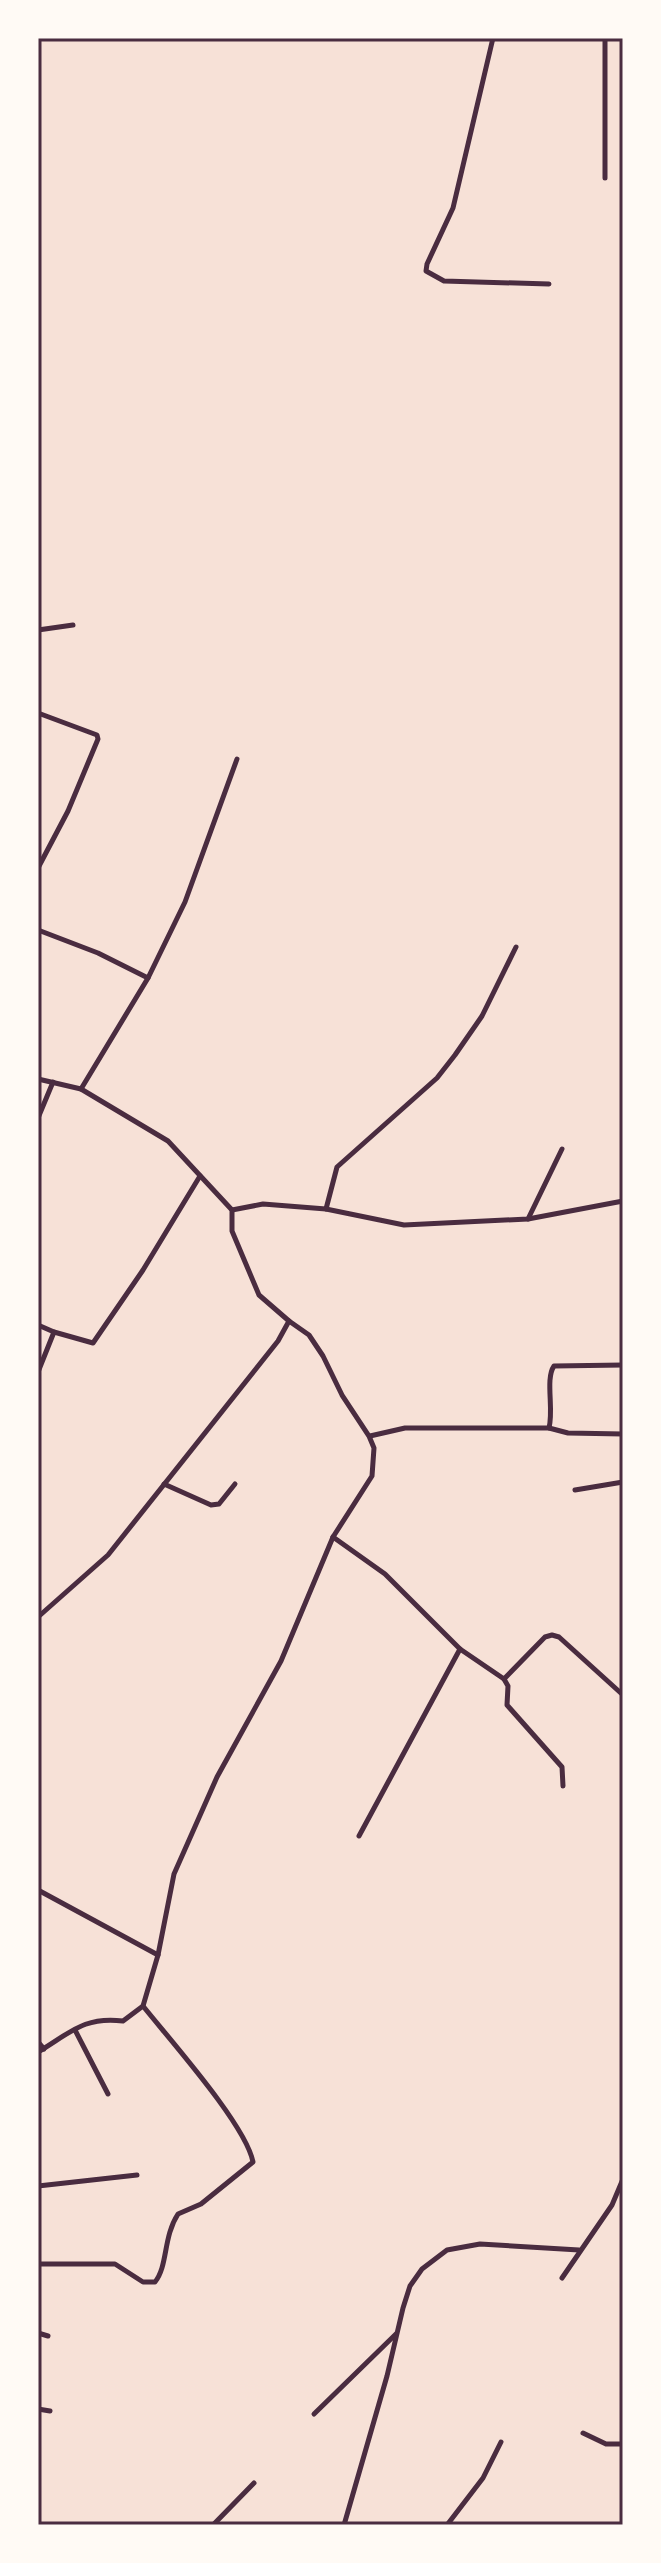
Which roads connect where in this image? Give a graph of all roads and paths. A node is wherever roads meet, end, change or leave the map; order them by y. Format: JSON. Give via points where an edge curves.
{"nodes":[{"id":1,"x":493,"y":38,"type":"edge"},
{"id":2,"x":605,"y":38,"type":"edge"},
{"id":3,"x":605,"y":178,"type":"dead end"},
{"id":4,"x":549,"y":284,"type":"dead end"},
{"id":5,"x":73,"y":625,"type":"dead end"},
{"id":6,"x":38,"y":630,"type":"edge"},
{"id":7,"x":38,"y":713,"type":"edge"},
{"id":8,"x":237,"y":759,"type":"dead end"},
{"id":9,"x":38,"y":868,"type":"edge"},
{"id":10,"x":38,"y":930,"type":"edge"},
{"id":11,"x":516,"y":947,"type":"dead end"},
{"id":12,"x":148,"y":978,"type":"junction"},
{"id":13,"x":38,"y":1079,"type":"edge"},
{"id":14,"x":53,"y":1082,"type":"junction"},
{"id":15,"x":81,"y":1089,"type":"junction"},
{"id":16,"x":38,"y":1118,"type":"edge"},
{"id":17,"x":562,"y":1149,"type":"dead end"},
{"id":18,"x":200,"y":1176,"type":"junction"},
{"id":19,"x":623,"y":1201,"type":"edge"},
{"id":20,"x":326,"y":1209,"type":"junction"},
{"id":21,"x":232,"y":1210,"type":"junction"},
{"id":22,"x":528,"y":1219,"type":"junction"},
{"id":23,"x":289,"y":1321,"type":"junction"},
{"id":24,"x":38,"y":1325,"type":"edge"},
{"id":25,"x":54,"y":1332,"type":"junction"},
{"id":26,"x":623,"y":1365,"type":"edge"},
{"id":27,"x":38,"y":1372,"type":"edge"},
{"id":28,"x":549,"y":1428,"type":"junction"},
{"id":29,"x":623,"y":1434,"type":"edge"},
{"id":30,"x":369,"y":1436,"type":"junction"},
{"id":31,"x":623,"y":1482,"type":"edge"},
{"id":32,"x":164,"y":1484,"type":"junction"},
{"id":33,"x":235,"y":1484,"type":"dead end"},
{"id":34,"x":575,"y":1490,"type":"dead end"},
{"id":35,"x":333,"y":1537,"type":"junction"},
{"id":36,"x":38,"y":1617,"type":"edge"},
{"id":37,"x":460,"y":1649,"type":"junction"},
{"id":38,"x":504,"y":1679,"type":"junction"},
{"id":39,"x":623,"y":1695,"type":"edge"},
{"id":40,"x":563,"y":1786,"type":"dead end"},
{"id":41,"x":359,"y":1836,"type":"dead end"},
{"id":42,"x":38,"y":1890,"type":"edge"},
{"id":43,"x":158,"y":1955,"type":"junction"},
{"id":44,"x":143,"y":2006,"type":"junction"},
{"id":45,"x":75,"y":2030,"type":"junction"},
{"id":46,"x":38,"y":2042,"type":"edge"},
{"id":47,"x":41,"y":2051,"type":"edge"},
{"id":48,"x":108,"y":2094,"type":"dead end"},
{"id":49,"x":137,"y":2175,"type":"dead end"},
{"id":50,"x":623,"y":2179,"type":"edge"},
{"id":51,"x":38,"y":2186,"type":"edge"},
{"id":52,"x":579,"y":2250,"type":"junction"},
{"id":53,"x":38,"y":2264,"type":"edge"},
{"id":54,"x":562,"y":2278,"type":"dead end"},
{"id":55,"x":38,"y":2333,"type":"edge"},
{"id":56,"x":396,"y":2334,"type":"junction"},
{"id":57,"x":48,"y":2336,"type":"dead end"},
{"id":58,"x":38,"y":2409,"type":"edge"},
{"id":59,"x":50,"y":2411,"type":"dead end"},
{"id":60,"x":314,"y":2414,"type":"dead end"},
{"id":61,"x":583,"y":2433,"type":"dead end"},
{"id":62,"x":501,"y":2442,"type":"dead end"},
{"id":63,"x":623,"y":2444,"type":"edge"},
{"id":64,"x":254,"y":2483,"type":"dead end"},
{"id":65,"x":213,"y":2525,"type":"edge"},
{"id":66,"x":344,"y":2525,"type":"edge"},
{"id":67,"x":447,"y":2525,"type":"edge"}],
"edges":[{"from":1,"to":4,"type":"street","via":[[453,208],[426,271],[444,281]]},
{"from":2,"to":3,"type":"street"},
{"from":5,"to":6,"type":"street"},
{"from":7,"to":9,"type":"street","via":[[98,739]]},
{"from":8,"to":12,"type":"street","via":[[185,902]]},
{"from":10,"to":12,"type":"street"},
{"from":11,"to":20,"type":"street","via":[[482,1016],[437,1078],[337,1167]]},
{"from":12,"to":15,"type":"street"},
{"from":13,"to":14,"type":"street"},
{"from":14,"to":15,"type":"street"},
{"from":14,"to":16,"type":"street"},
{"from":15,"to":18,"type":"street","via":[[168,1141]]},
{"from":17,"to":22,"type":"street"},
{"from":18,"to":21,"type":"street"},
{"from":18,"to":25,"type":"street","via":[[93,1343]]},
{"from":19,"to":22,"type":"street"},
{"from":20,"to":21,"type":"street","via":[[263,1204]]},
{"from":20,"to":22,"type":"street","via":[[404,1225]]},
{"from":21,"to":23,"type":"street","via":[[232,1231],[259,1295]]},
{"from":23,"to":30,"type":"street","via":[[309,1335]]},
{"from":23,"to":32,"type":"street"},
{"from":24,"to":25,"type":"street"},
{"from":25,"to":27,"type":"street"},
{"from":26,"to":28,"type":"street","via":[[554,1366],[549,1377]]},
{"from":28,"to":29,"type":"street"},
{"from":28,"to":30,"type":"street","via":[[405,1428]]},
{"from":30,"to":35,"type":"street","via":[[374,1448],[372,1476]]},
{"from":31,"to":34,"type":"street"},
{"from":32,"to":33,"type":"street","via":[[211,1505],[219,1504]]},
{"from":32,"to":36,"type":"street","via":[[108,1555]]},
{"from":35,"to":37,"type":"street","via":[[385,1574]]},
{"from":35,"to":43,"type":"street","via":[[281,1661],[217,1777],[174,1874]]},
{"from":37,"to":38,"type":"street"},
{"from":37,"to":41,"type":"street"},
{"from":38,"to":39,"type":"street","via":[[552,1635]]},
{"from":38,"to":40,"type":"street","via":[[507,1705],[562,1767]]},
{"from":42,"to":43,"type":"street"},
{"from":43,"to":44,"type":"street"},
{"from":44,"to":45,"type":"street","via":[[123,2021],[99,2019]]},
{"from":44,"to":53,"type":"street","via":[[218,2101],[253,2162],[201,2204],[178,2214],[167,2234],[162,2271],[155,2282],[143,2282],[115,2264]]},
{"from":45,"to":47,"type":"street"},
{"from":45,"to":48,"type":"street"},
{"from":46,"to":47,"type":"street"},
{"from":49,"to":51,"type":"street"},
{"from":50,"to":52,"type":"street","via":[[612,2205]]},
{"from":52,"to":54,"type":"street"},
{"from":52,"to":56,"type":"street","via":[[480,2244],[447,2250],[410,2286]]},
{"from":55,"to":57,"type":"street"},
{"from":56,"to":60,"type":"street"},
{"from":56,"to":66,"type":"street"},
{"from":58,"to":59,"type":"street"},
{"from":61,"to":63,"type":"street","via":[[606,2444]]},
{"from":62,"to":67,"type":"street","via":[[483,2478]]},
{"from":64,"to":65,"type":"street"}]}
